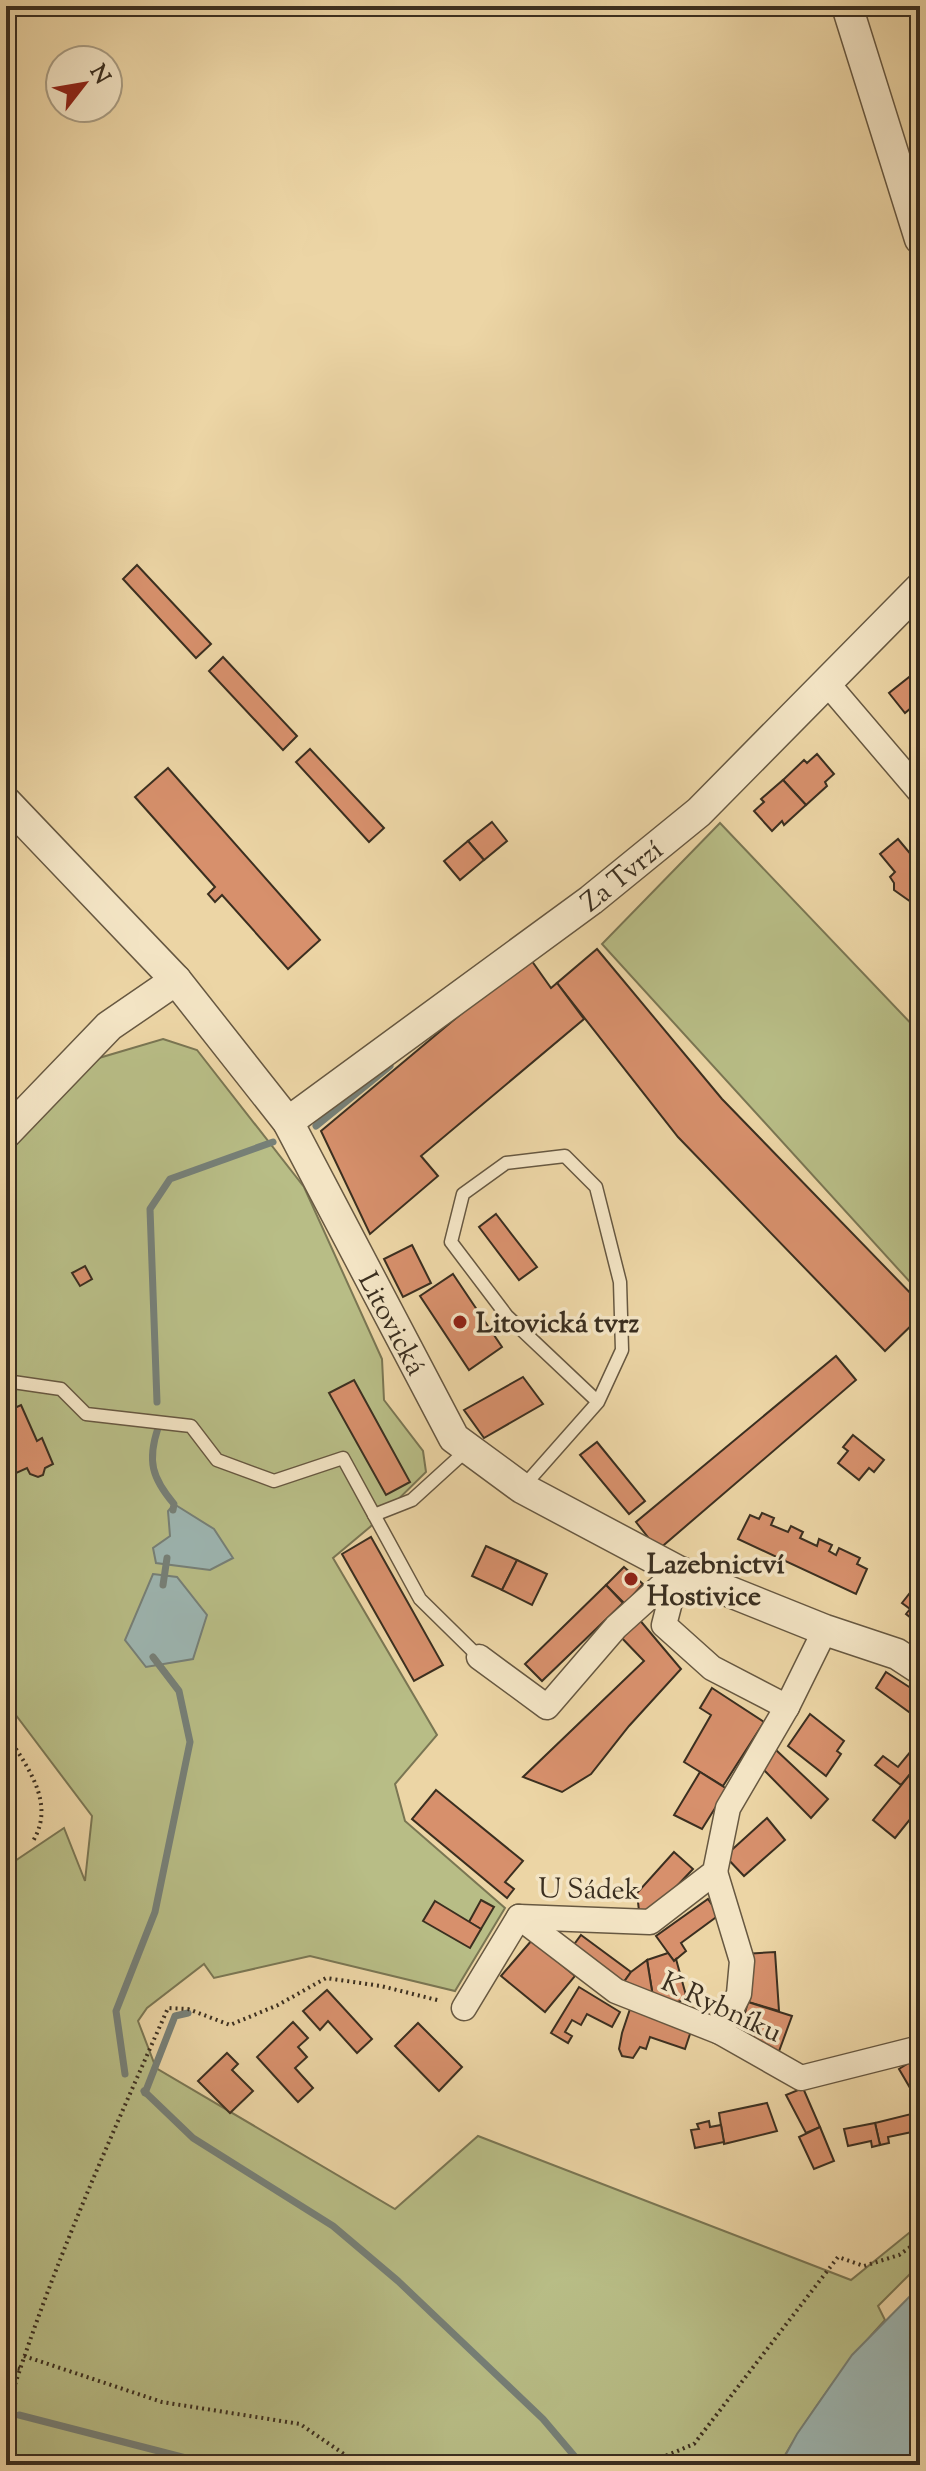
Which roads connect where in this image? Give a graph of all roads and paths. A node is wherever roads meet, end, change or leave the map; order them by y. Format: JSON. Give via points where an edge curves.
{"nodes":[{"id":1,"x":847,"y":6,"type":"edge"},
{"id":2,"x":920,"y":239,"type":"edge"},
{"id":3,"x":920,"y":588,"type":"edge"},
{"id":4,"x":827,"y":683,"type":"junction"},
{"id":5,"x":920,"y":792,"type":"edge"},
{"id":6,"x":6,"y":802,"type":"edge"},
{"id":7,"x":176,"y":980,"type":"junction"},
{"id":8,"x":288,"y":1122,"type":"junction"},
{"id":9,"x":6,"y":1133,"type":"edge"},
{"id":10,"x":6,"y":1381,"type":"edge"},
{"id":11,"x":598,"y":1402,"type":"junction"},
{"id":12,"x":468,"y":1449,"type":"junction"},
{"id":13,"x":522,"y":1488,"type":"junction"},
{"id":14,"x":374,"y":1515,"type":"junction"},
{"id":15,"x":678,"y":1571,"type":"junction"},
{"id":16,"x":825,"y":1630,"type":"junction"},
{"id":17,"x":479,"y":1657,"type":"joint"},
{"id":18,"x":920,"y":1669,"type":"edge"},
{"id":19,"x":787,"y":1707,"type":"junction"},
{"id":20,"x":6,"y":1734,"type":"edge"},
{"id":21,"x":33,"y":1841,"type":"dead end"},
{"id":22,"x":715,"y":1872,"type":"junction"},
{"id":23,"x":519,"y":1917,"type":"junction"},
{"id":24,"x":464,"y":2008,"type":"joint"},
{"id":25,"x":720,"y":2032,"type":"junction"},
{"id":26,"x":920,"y":2048,"type":"edge"},
{"id":27,"x":920,"y":2240,"type":"edge"},
{"id":28,"x":24,"y":2356,"type":"junction"},
{"id":29,"x":6,"y":2366,"type":"edge"},
{"id":30,"x":20,"y":2369,"type":"junction"},
{"id":31,"x":6,"y":2413,"type":"edge"},
{"id":32,"x":360,"y":2465,"type":"edge"},
{"id":33,"x":644,"y":2465,"type":"edge"}],
"edges":[{"from":1,"to":2,"type":"street"},
{"from":3,"to":4,"type":"street","name":"Za Tvrzí"},
{"from":4,"to":5,"type":"street"},
{"from":4,"to":8,"type":"street","name":"Za Tvrzí","via":[[687,821],[591,900]]},
{"from":6,"to":7,"type":"street","name":"Litovická"},
{"from":7,"to":8,"type":"street","name":"Litovická"},
{"from":7,"to":9,"type":"street","via":[[109,1026]]},
{"from":8,"to":12,"type":"street","name":"Litovická","via":[[454,1438]]},
{"from":10,"to":14,"type":"lane","via":[[61,1389],[86,1414],[191,1426],[217,1460],[274,1481],[343,1458]]},
{"from":11,"to":11,"type":"lane","via":[[622,1350],[620,1282],[596,1187],[565,1156],[506,1163],[463,1194],[451,1242],[507,1316]]},
{"from":11,"to":13,"type":"lane"},
{"from":12,"to":13,"type":"street","name":"Litovická"},
{"from":12,"to":14,"type":"lane","via":[[412,1500]]},
{"from":13,"to":15,"type":"street","name":"Litovická"},
{"from":14,"to":17,"type":"lane","via":[[420,1599]]},
{"from":15,"to":16,"type":"street","name":"Litovická"},
{"from":15,"to":17,"type":"street","via":[[616,1627],[547,1707]]},
{"from":15,"to":19,"type":"street","via":[[664,1625],[712,1668]]},
{"from":16,"to":18,"type":"street","name":"Litovická","via":[[897,1654]]},
{"from":16,"to":19,"type":"street"},
{"from":19,"to":22,"type":"street","via":[[728,1808]]},
{"from":20,"to":21,"type":"path","via":[[37,1782],[42,1826]]},
{"from":22,"to":23,"type":"street","name":"U Sádek","via":[[650,1922]]},
{"from":22,"to":25,"type":"street","via":[[742,1961],[739,1994]]},
{"from":23,"to":24,"type":"street","name":"U Sádek"},
{"from":23,"to":25,"type":"street","name":"K Rybníku","via":[[616,1991]]},
{"from":24,"to":28,"type":"path","via":[[326,1978],[230,2025],[188,2009],[168,2008],[80,2206]]},
{"from":25,"to":26,"type":"street","name":"K Rybníku","via":[[801,2078]]},
{"from":27,"to":33,"type":"path","via":[[899,2255],[864,2266],[838,2257],[694,2444]]},
{"from":28,"to":30,"type":"path"},
{"from":28,"to":32,"type":"path","via":[[162,2402],[300,2424]]},
{"from":29,"to":30,"type":"path"},
{"from":30,"to":31,"type":"path"}]}
